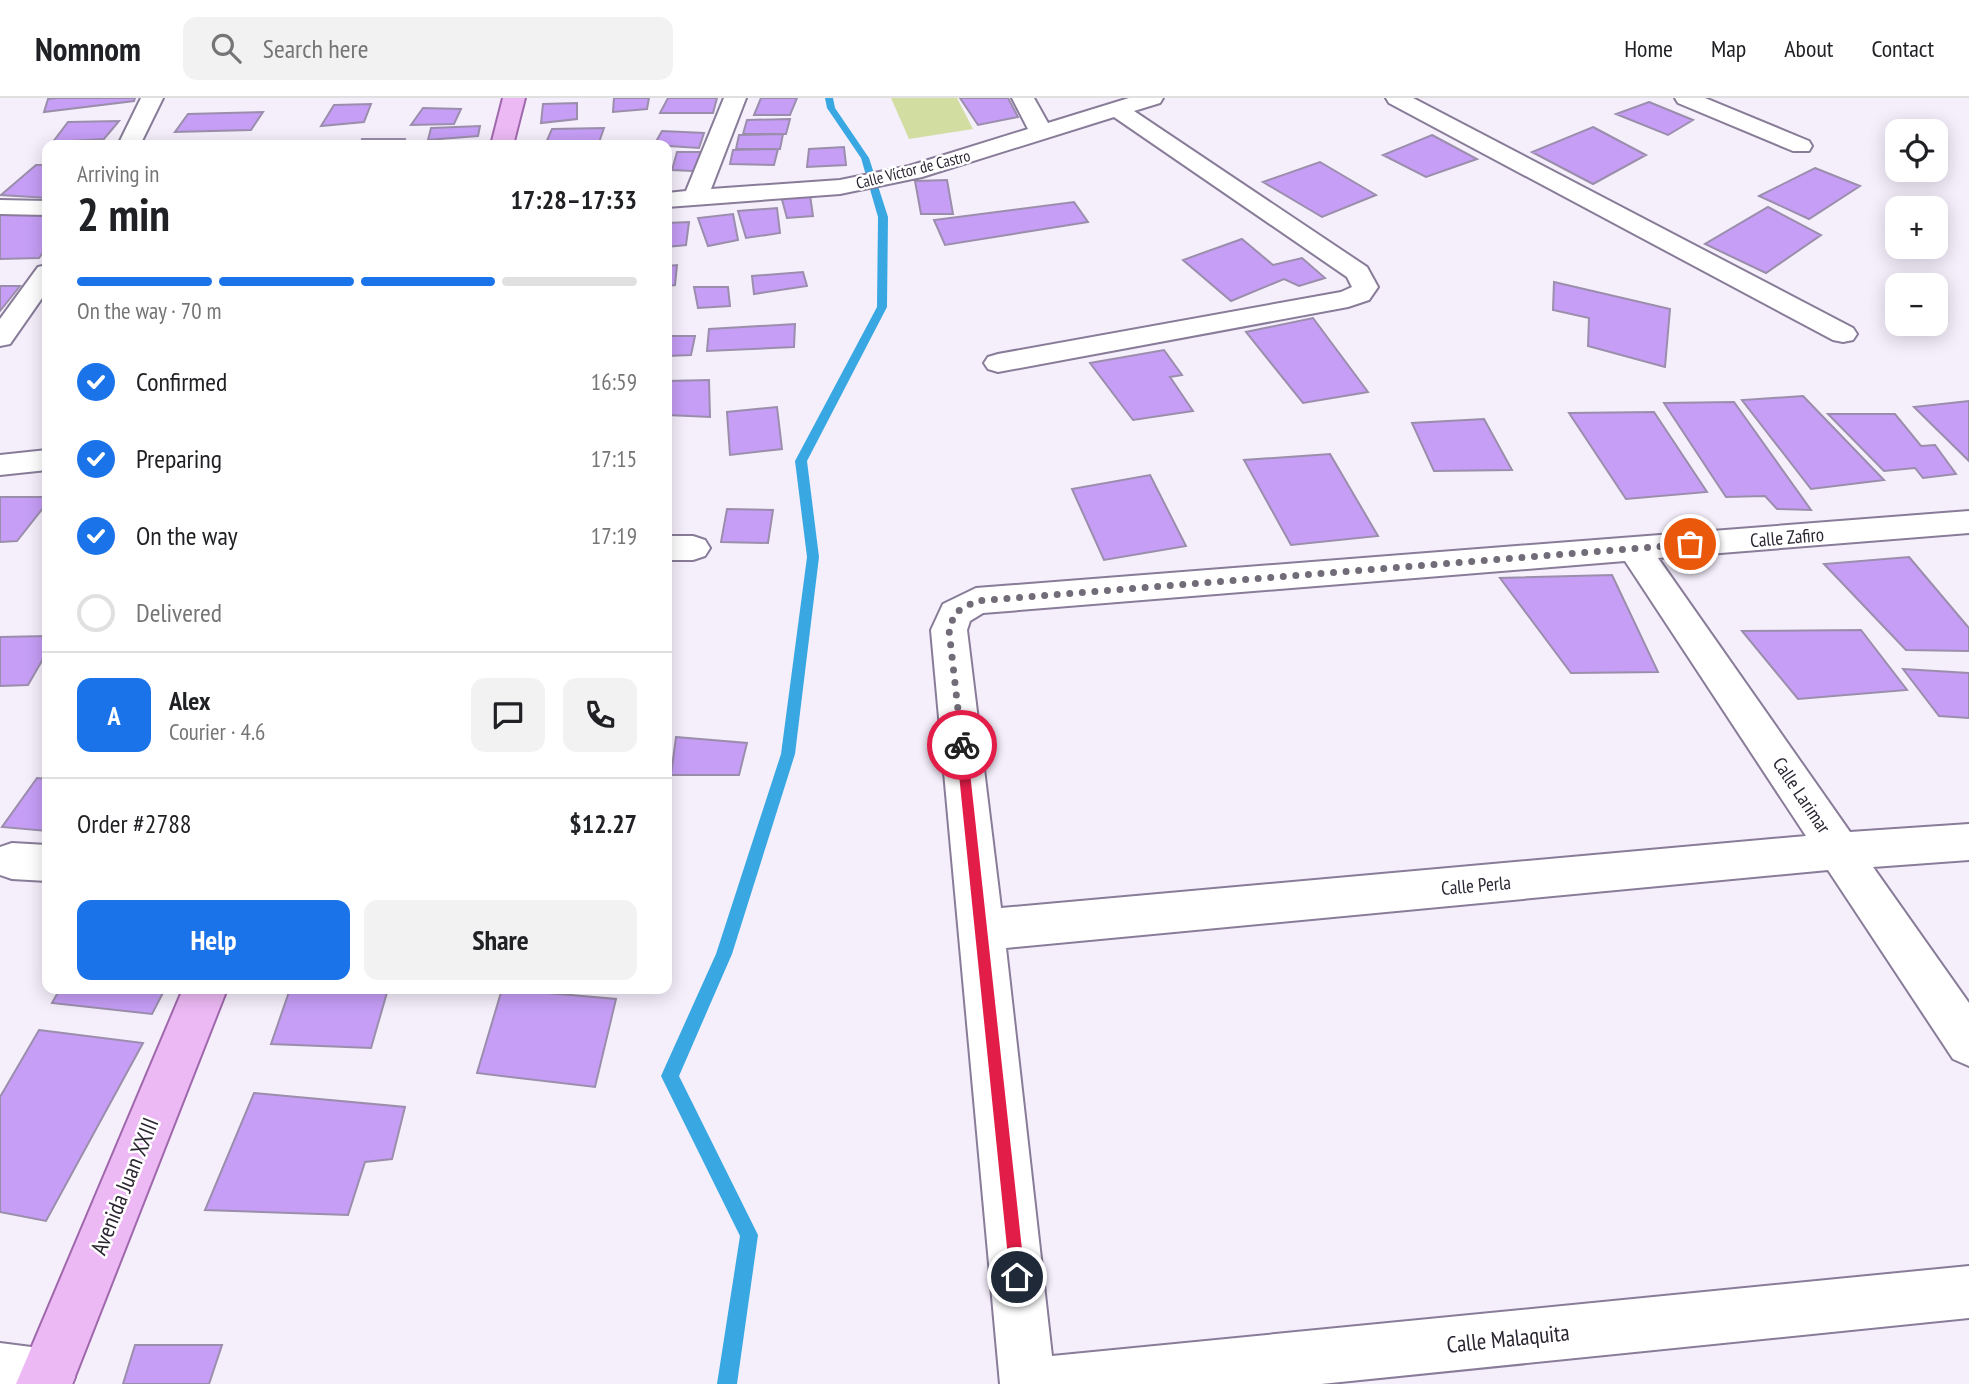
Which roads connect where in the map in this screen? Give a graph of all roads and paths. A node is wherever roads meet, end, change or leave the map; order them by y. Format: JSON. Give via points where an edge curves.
{"nodes":[{"id":1,"x":152,"y":98,"type":"edge"},
{"id":2,"x":514,"y":98,"type":"edge"},
{"id":3,"x":735,"y":98,"type":"edge"},
{"id":4,"x":1023,"y":98,"type":"edge"},
{"id":5,"x":1152,"y":98,"type":"edge"},
{"id":6,"x":1397,"y":98,"type":"edge"},
{"id":7,"x":1686,"y":98,"type":"edge"},
{"id":8,"x":1116,"y":109,"type":"junction"},
{"id":9,"x":1041,"y":132,"type":"junction"},
{"id":10,"x":131,"y":140,"type":"edge"},
{"id":11,"x":503,"y":140,"type":"edge"},
{"id":12,"x":1801,"y":146,"type":"dead end"},
{"id":13,"x":696,"y":197,"type":"junction"},
{"id":14,"x":672,"y":199,"type":"edge"},
{"id":15,"x":0,"y":207,"type":"edge"},
{"id":16,"x":42,"y":208,"type":"edge"},
{"id":17,"x":42,"y":280,"type":"edge"},
{"id":18,"x":1843,"y":334,"type":"dead end"},
{"id":19,"x":0,"y":338,"type":"edge"},
{"id":20,"x":998,"y":363,"type":"dead end"},
{"id":21,"x":42,"y":461,"type":"edge"},
{"id":22,"x":0,"y":466,"type":"edge"},
{"id":23,"x":1969,"y":522,"type":"edge"},
{"id":24,"x":1634,"y":549,"type":"junction"},
{"id":25,"x":1969,"y":842,"type":"edge"},
{"id":26,"x":1840,"y":851,"type":"junction"},
{"id":27,"x":982,"y":930,"type":"junction"},
{"id":28,"x":203,"y":994,"type":"edge"},
{"id":29,"x":1969,"y":1043,"type":"edge"},
{"id":30,"x":1969,"y":1292,"type":"edge"},
{"id":31,"x":30,"y":1377,"type":"edge"},
{"id":32,"x":1028,"y":1384,"type":"edge"},
{"id":33,"x":1047,"y":1384,"type":"edge"}],
"edges":[{"from":1,"to":10,"type":"street"},
{"from":2,"to":11,"type":"main road"},
{"from":3,"to":13,"type":"street"},
{"from":4,"to":9,"type":"street"},
{"from":5,"to":8,"type":"street","name":"Calle Víctor de Castro"},
{"from":6,"to":18,"type":"street"},
{"from":7,"to":12,"type":"street"},
{"from":8,"to":9,"type":"street","name":"Calle Víctor de Castro"},
{"from":8,"to":20,"type":"street","via":[[1358,273],[1365,287],[1348,299]]},
{"from":9,"to":13,"type":"street","name":"Calle Víctor de Castro","via":[[914,172],[839,187]]},
{"from":13,"to":14,"type":"street","name":"Calle Víctor de Castro"},
{"from":15,"to":16,"type":"street"},
{"from":17,"to":19,"type":"street"},
{"from":21,"to":22,"type":"street"},
{"from":23,"to":24,"type":"street","name":"Calle Zafiro"},
{"from":24,"to":26,"type":"street","name":"Calle Larimar"},
{"from":24,"to":27,"type":"street","name":"Calle Zafiro","via":[[976,601],[955,613],[949,630]]},
{"from":25,"to":26,"type":"street","name":"Calle Perla"},
{"from":26,"to":27,"type":"street","name":"Calle Perla"},
{"from":26,"to":29,"type":"street","name":"Calle Larimar"},
{"from":27,"to":32,"type":"street"},
{"from":28,"to":31,"type":"main road","name":"Avenida Juan XXIII"},
{"from":30,"to":33,"type":"street","name":"Calle Malaquita"}]}
